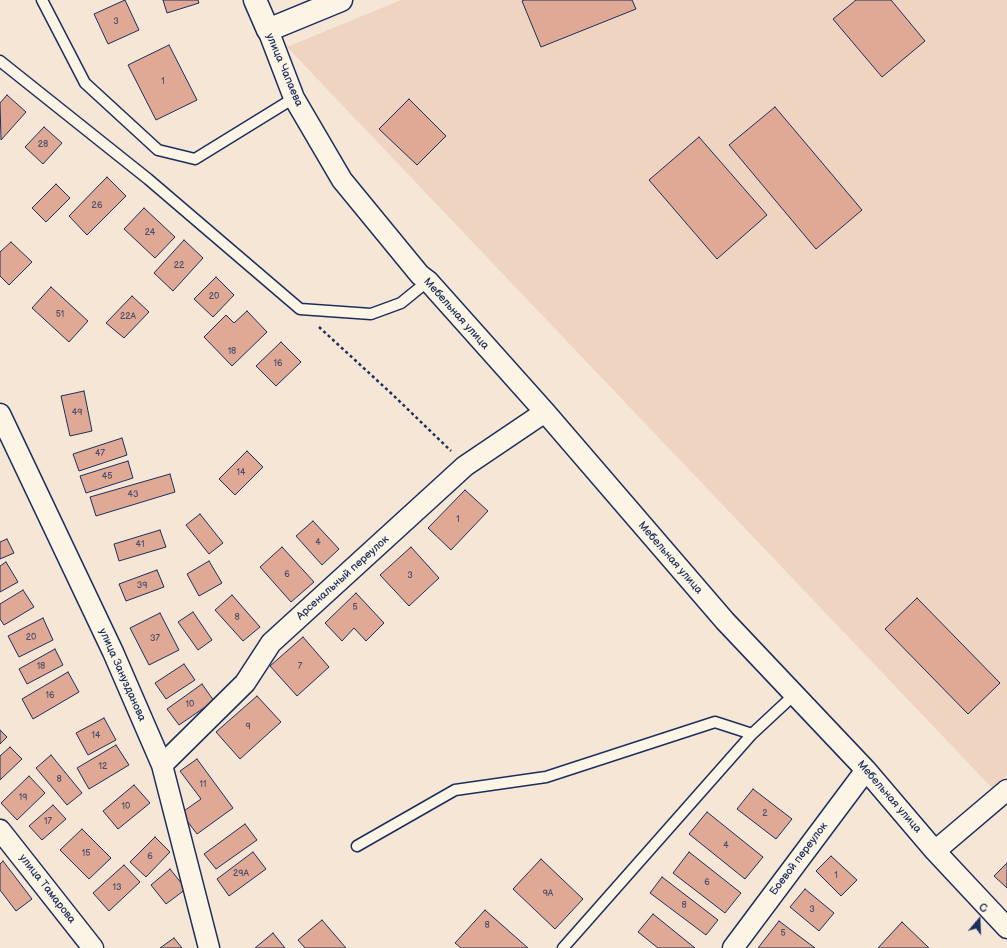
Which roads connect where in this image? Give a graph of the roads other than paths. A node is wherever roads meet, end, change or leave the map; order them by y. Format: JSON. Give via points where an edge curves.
{"nodes":[{"id":1,"x":42,"y":0,"type":"edge"},
{"id":2,"x":255,"y":0,"type":"edge"},
{"id":3,"x":340,"y":0,"type":"edge"},
{"id":4,"x":268,"y":30,"type":"junction"},
{"id":5,"x":0,"y":61,"type":"edge"},
{"id":6,"x":294,"y":98,"type":"junction"},
{"id":7,"x":342,"y":180,"type":"joint"},
{"id":8,"x":428,"y":281,"type":"junction"},
{"id":9,"x":545,"y":412,"type":"junction"},
{"id":10,"x":0,"y":414,"type":"edge"},
{"id":11,"x":795,"y":694,"type":"junction"},
{"id":12,"x":752,"y":734,"type":"junction"},
{"id":13,"x":162,"y":765,"type":"junction"},
{"id":14,"x":866,"y":770,"type":"junction"},
{"id":15,"x":1007,"y":790,"type":"edge"},
{"id":16,"x":0,"y":830,"type":"edge"},
{"id":17,"x":357,"y":846,"type":"dead end"},
{"id":18,"x":935,"y":851,"type":"junction"},
{"id":19,"x":1007,"y":928,"type":"edge"},
{"id":20,"x":93,"y":948,"type":"edge"},
{"id":21,"x":209,"y":948,"type":"edge"},
{"id":22,"x":564,"y":948,"type":"edge"},
{"id":23,"x":733,"y":948,"type":"edge"}],
"edges":[{"from":1,"to":6,"type":"lane","via":[[85,83],[158,150],[195,159]]},
{"from":2,"to":4,"type":"street","name":"улица Чапаева"},
{"from":3,"to":4,"type":"street"},
{"from":4,"to":6,"type":"street","name":"улица Чапаева"},
{"from":5,"to":8,"type":"lane","via":[[148,179],[300,309],[371,314],[401,303]]},
{"from":6,"to":7,"type":"street","name":"улица Чапаева"},
{"from":7,"to":8,"type":"street","name":"Мебельная улица","via":[[420,275]]},
{"from":8,"to":9,"type":"street","name":"Мебельная улица"},
{"from":9,"to":11,"type":"street","name":"Мебельная улица","via":[[725,621]]},
{"from":9,"to":13,"type":"street","name":"Арсенальный переулок","via":[[466,466],[271,644],[245,683]]},
{"from":10,"to":13,"type":"street","name":"улица Занузданова","via":[[113,652]]},
{"from":11,"to":12,"type":"lane"},
{"from":11,"to":14,"type":"street","name":"Мебельная улица"},
{"from":12,"to":17,"type":"lane","via":[[715,722],[546,777],[455,790]]},
{"from":12,"to":22,"type":"lane"},
{"from":13,"to":21,"type":"street","name":"улица Занузданова"},
{"from":14,"to":18,"type":"street","name":"Мебельная улица"},
{"from":14,"to":23,"type":"street","name":"Боевой переулок"},
{"from":15,"to":18,"type":"street"},
{"from":16,"to":20,"type":"street","name":"улица Тамарова"},
{"from":18,"to":19,"type":"street","name":"Мебельная улица"}]}
